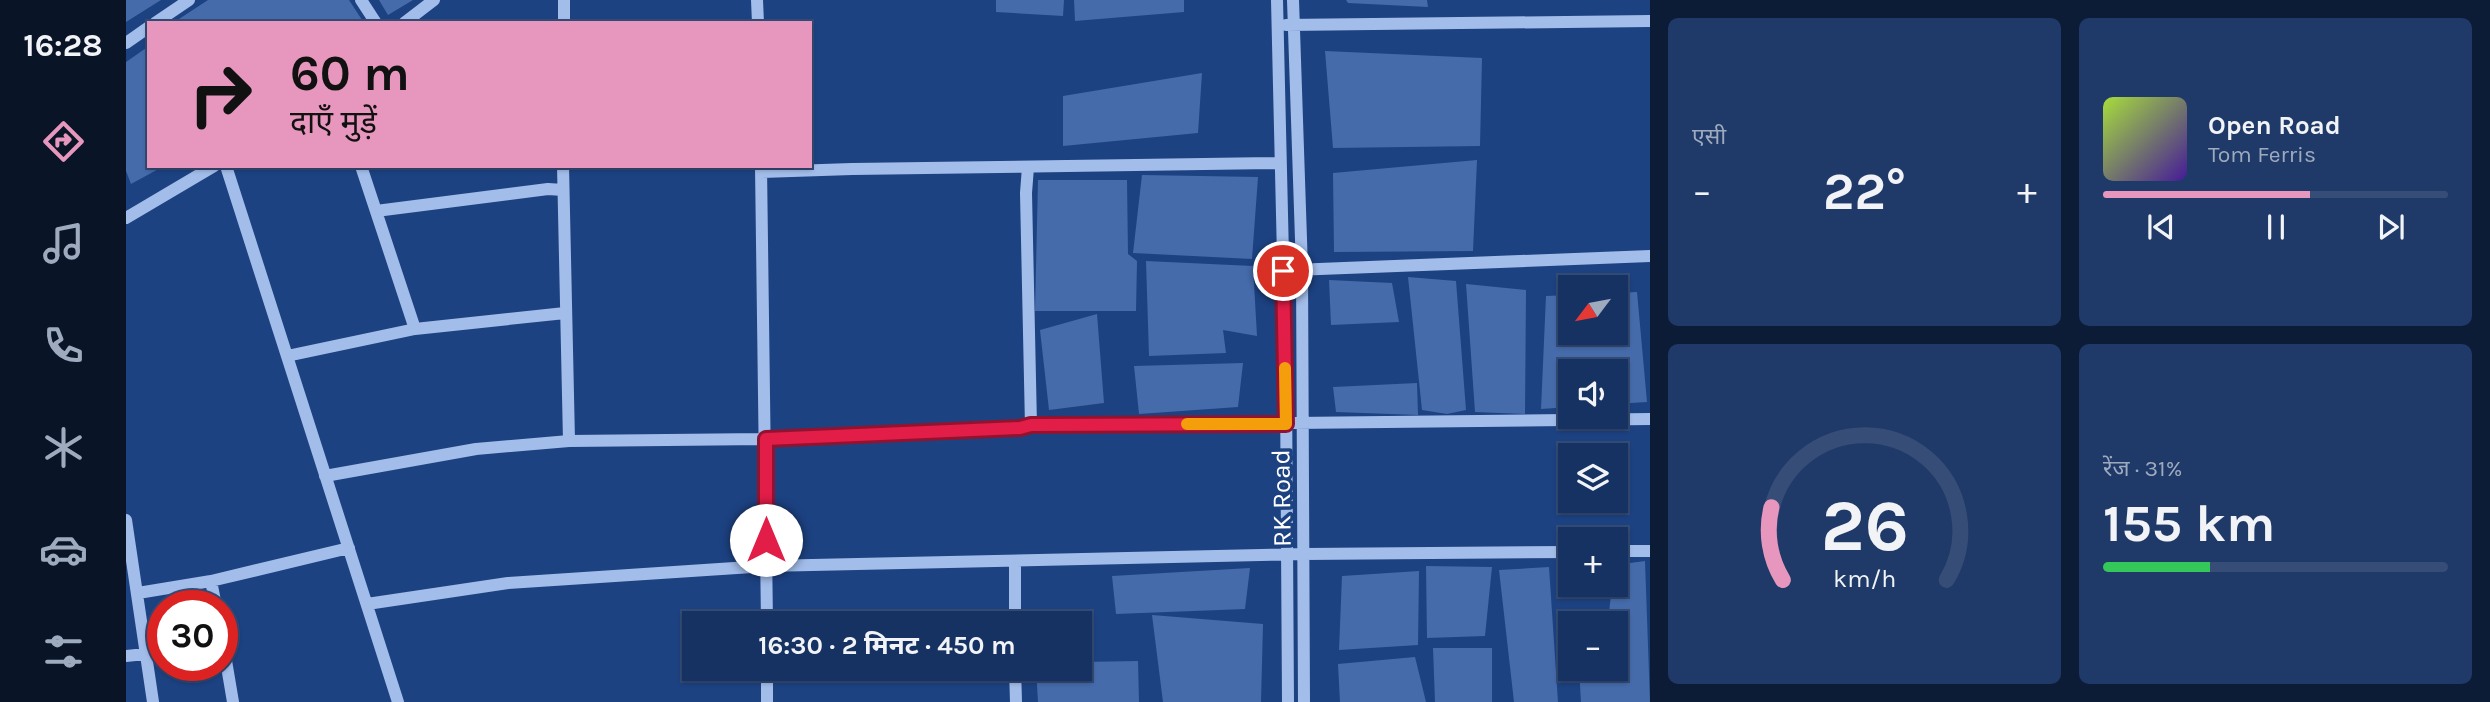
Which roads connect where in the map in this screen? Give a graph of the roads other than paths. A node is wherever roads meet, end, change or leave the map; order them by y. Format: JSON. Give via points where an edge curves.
{"nodes":[{"id":1,"x":189,"y":0,"type":"edge"},
{"id":2,"x":361,"y":0,"type":"edge"},
{"id":3,"x":434,"y":0,"type":"edge"},
{"id":4,"x":564,"y":0,"type":"edge"},
{"id":5,"x":757,"y":0,"type":"edge"},
{"id":6,"x":1277,"y":0,"type":"edge"},
{"id":7,"x":1293,"y":0,"type":"edge"},
{"id":8,"x":158,"y":21,"type":"edge"},
{"id":9,"x":375,"y":21,"type":"edge"},
{"id":10,"x":407,"y":21,"type":"edge"},
{"id":11,"x":564,"y":21,"type":"edge"},
{"id":12,"x":758,"y":21,"type":"edge"},
{"id":13,"x":1650,"y":21,"type":"edge"},
{"id":14,"x":1277,"y":25,"type":"junction"},
{"id":15,"x":1294,"y":25,"type":"junction"},
{"id":16,"x":147,"y":28,"type":"edge"},
{"id":17,"x":126,"y":43,"type":"edge"},
{"id":18,"x":1280,"y":163,"type":"junction"},
{"id":19,"x":1028,"y":167,"type":"junction"},
{"id":20,"x":211,"y":168,"type":"edge"},
{"id":21,"x":227,"y":168,"type":"edge"},
{"id":22,"x":362,"y":168,"type":"edge"},
{"id":23,"x":563,"y":168,"type":"edge"},
{"id":24,"x":761,"y":169,"type":"edge"},
{"id":25,"x":563,"y":190,"type":"junction"},
{"id":26,"x":376,"y":211,"type":"junction"},
{"id":27,"x":126,"y":218,"type":"edge"},
{"id":28,"x":1650,"y":256,"type":"edge"},
{"id":29,"x":1302,"y":269,"type":"junction"},
{"id":30,"x":1283,"y":271,"type":"junction"},
{"id":31,"x":565,"y":313,"type":"junction"},
{"id":32,"x":415,"y":329,"type":"junction"},
{"id":33,"x":287,"y":356,"type":"junction"},
{"id":34,"x":1650,"y":419,"type":"edge"},
{"id":35,"x":1303,"y":423,"type":"junction"},
{"id":36,"x":1286,"y":424,"type":"junction"},
{"id":37,"x":1031,"y":425,"type":"junction"},
{"id":38,"x":766,"y":439,"type":"junction"},
{"id":39,"x":569,"y":441,"type":"junction"},
{"id":40,"x":325,"y":476,"type":"junction"},
{"id":41,"x":126,"y":520,"type":"edge"},
{"id":42,"x":349,"y":548,"type":"junction"},
{"id":43,"x":1628,"y":551,"type":"edge"},
{"id":44,"x":1650,"y":551,"type":"edge"},
{"id":45,"x":1558,"y":552,"type":"edge"},
{"id":46,"x":1304,"y":554,"type":"junction"},
{"id":47,"x":1287,"y":555,"type":"junction"},
{"id":48,"x":1015,"y":561,"type":"junction"},
{"id":49,"x":766,"y":566,"type":"junction"},
{"id":50,"x":211,"y":581,"type":"junction"},
{"id":51,"x":213,"y":590,"type":"edge"},
{"id":52,"x":138,"y":593,"type":"junction"},
{"id":53,"x":367,"y":604,"type":"junction"},
{"id":54,"x":766,"y":611,"type":"edge"},
{"id":55,"x":1015,"y":611,"type":"edge"},
{"id":56,"x":145,"y":654,"type":"junction"},
{"id":57,"x":126,"y":656,"type":"edge"},
{"id":58,"x":229,"y":681,"type":"edge"},
{"id":59,"x":767,"y":681,"type":"edge"},
{"id":60,"x":1015,"y":681,"type":"edge"},
{"id":61,"x":153,"y":702,"type":"edge"},
{"id":62,"x":233,"y":702,"type":"edge"},
{"id":63,"x":398,"y":702,"type":"edge"},
{"id":64,"x":767,"y":702,"type":"edge"},
{"id":65,"x":1016,"y":702,"type":"edge"},
{"id":66,"x":1288,"y":702,"type":"edge"},
{"id":67,"x":1304,"y":702,"type":"edge"}],
"edges":[{"from":1,"to":8,"type":"street"},
{"from":2,"to":9,"type":"street"},
{"from":3,"to":10,"type":"street"},
{"from":4,"to":11,"type":"street"},
{"from":5,"to":12,"type":"street"},
{"from":6,"to":14,"type":"street","name":"RK Road"},
{"from":7,"to":15,"type":"street","name":"RK Road"},
{"from":13,"to":15,"type":"street"},
{"from":14,"to":15,"type":"street"},
{"from":14,"to":18,"type":"street","name":"RK Road"},
{"from":15,"to":29,"type":"street","name":"RK Road"},
{"from":16,"to":17,"type":"street"},
{"from":18,"to":19,"type":"street"},
{"from":18,"to":30,"type":"street","name":"RK Road"},
{"from":19,"to":24,"type":"street"},
{"from":19,"to":37,"type":"street"},
{"from":20,"to":27,"type":"street"},
{"from":21,"to":33,"type":"street"},
{"from":22,"to":26,"type":"street"},
{"from":23,"to":25,"type":"street"},
{"from":24,"to":38,"type":"street"},
{"from":25,"to":26,"type":"street"},
{"from":25,"to":31,"type":"street"},
{"from":26,"to":32,"type":"street"},
{"from":28,"to":29,"type":"street"},
{"from":29,"to":30,"type":"street"},
{"from":29,"to":35,"type":"street","name":"RK Road"},
{"from":30,"to":36,"type":"street","name":"RK Road"},
{"from":31,"to":32,"type":"street"},
{"from":31,"to":39,"type":"street"},
{"from":32,"to":33,"type":"street"},
{"from":33,"to":40,"type":"street"},
{"from":34,"to":35,"type":"street"},
{"from":35,"to":36,"type":"street"},
{"from":35,"to":46,"type":"street","name":"RK Road"},
{"from":36,"to":37,"type":"street"},
{"from":36,"to":47,"type":"street","name":"RK Road"},
{"from":37,"to":38,"type":"street"},
{"from":38,"to":39,"type":"street"},
{"from":38,"to":49,"type":"street"},
{"from":39,"to":40,"type":"street","via":[[476,449]]},
{"from":40,"to":42,"type":"street"},
{"from":41,"to":52,"type":"street"},
{"from":42,"to":50,"type":"street"},
{"from":42,"to":53,"type":"street"},
{"from":43,"to":44,"type":"street"},
{"from":45,"to":46,"type":"street"},
{"from":46,"to":47,"type":"street"},
{"from":46,"to":67,"type":"street","name":"RK Road"},
{"from":47,"to":48,"type":"street"},
{"from":47,"to":66,"type":"street","name":"RK Road"},
{"from":48,"to":49,"type":"street"},
{"from":48,"to":55,"type":"street"},
{"from":49,"to":53,"type":"street","via":[[508,583]]},
{"from":49,"to":54,"type":"street"},
{"from":50,"to":51,"type":"street"},
{"from":50,"to":52,"type":"street"},
{"from":52,"to":56,"type":"street"},
{"from":53,"to":63,"type":"street"},
{"from":56,"to":57,"type":"street"},
{"from":56,"to":61,"type":"street"},
{"from":58,"to":62,"type":"street"},
{"from":59,"to":64,"type":"street"},
{"from":60,"to":65,"type":"street"}]}
